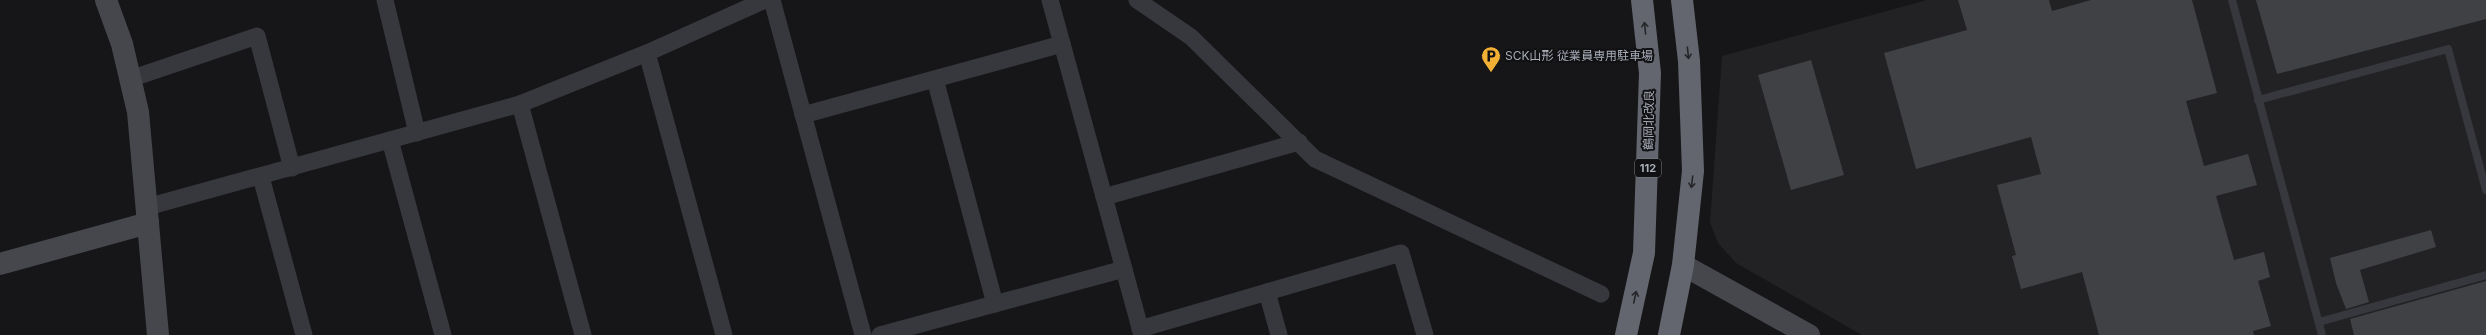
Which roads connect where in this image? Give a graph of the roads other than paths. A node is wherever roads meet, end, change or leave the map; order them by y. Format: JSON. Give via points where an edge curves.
{"nodes":[{"id":1,"x":106,"y":0,"type":"edge"},
{"id":2,"x":385,"y":0,"type":"edge"},
{"id":3,"x":765,"y":0,"type":"edge"},
{"id":4,"x":772,"y":0,"type":"edge"},
{"id":5,"x":1050,"y":0,"type":"edge"},
{"id":6,"x":1137,"y":0,"type":"edge"},
{"id":7,"x":1642,"y":0,"type":"edge"},
{"id":8,"x":1682,"y":0,"type":"edge"},
{"id":9,"x":2232,"y":0,"type":"edge"},
{"id":10,"x":1062,"y":44,"type":"junction"},
{"id":11,"x":647,"y":53,"type":"junction"},
{"id":12,"x":130,"y":79,"type":"junction"},
{"id":13,"x":934,"y":79,"type":"junction"},
{"id":14,"x":2258,"y":100,"type":"junction"},
{"id":15,"x":520,"y":104,"type":"junction"},
{"id":16,"x":804,"y":115,"type":"junction"},
{"id":17,"x":417,"y":133,"type":"junction"},
{"id":18,"x":390,"y":140,"type":"junction"},
{"id":19,"x":1299,"y":142,"type":"junction"},
{"id":20,"x":292,"y":168,"type":"junction"},
{"id":21,"x":261,"y":177,"type":"junction"},
{"id":22,"x":2486,"y":190,"type":"edge"},
{"id":23,"x":1104,"y":198,"type":"junction"},
{"id":24,"x":147,"y":215,"type":"junction"},
{"id":25,"x":0,"y":264,"type":"edge"},
{"id":26,"x":1683,"y":265,"type":"junction"},
{"id":27,"x":1124,"y":269,"type":"junction"},
{"id":28,"x":2486,"y":275,"type":"edge"},
{"id":29,"x":1267,"y":292,"type":"junction"},
{"id":30,"x":1601,"y":294,"type":"dead end"},
{"id":31,"x":995,"y":304,"type":"junction"},
{"id":32,"x":2319,"y":322,"type":"junction"},
{"id":33,"x":1141,"y":332,"type":"edge"},
{"id":34,"x":158,"y":335,"type":"edge"},
{"id":35,"x":304,"y":335,"type":"edge"},
{"id":36,"x":443,"y":335,"type":"edge"},
{"id":37,"x":583,"y":335,"type":"edge"},
{"id":38,"x":724,"y":335,"type":"edge"},
{"id":39,"x":863,"y":335,"type":"edge"},
{"id":40,"x":880,"y":335,"type":"edge"},
{"id":41,"x":1279,"y":335,"type":"edge"},
{"id":42,"x":1425,"y":335,"type":"edge"},
{"id":43,"x":1626,"y":335,"type":"edge"},
{"id":44,"x":1669,"y":335,"type":"edge"},
{"id":45,"x":1809,"y":335,"type":"edge"},
{"id":46,"x":2322,"y":335,"type":"edge"}],
"edges":[{"from":1,"to":12,"type":"street","via":[[122,44]]},
{"from":2,"to":17,"type":"street"},
{"from":3,"to":11,"type":"street"},
{"from":4,"to":16,"type":"street"},
{"from":5,"to":10,"type":"street"},
{"from":6,"to":19,"type":"street","via":[[1191,37]]},
{"from":43,"to":7,"type":"highway","name":"鶴岡北改良","number":"112","one_way":true,"via":[[1644,253],[1650,73]]},
{"from":8,"to":26,"type":"highway","one_way":true,"via":[[1689,61],[1693,170]]},
{"from":9,"to":14,"type":"lane"},
{"from":10,"to":13,"type":"street"},
{"from":10,"to":23,"type":"street"},
{"from":11,"to":15,"type":"street"},
{"from":11,"to":38,"type":"street"},
{"from":12,"to":20,"type":"street","via":[[257,36]]},
{"from":12,"to":24,"type":"street","via":[[138,112]]},
{"from":13,"to":16,"type":"street"},
{"from":13,"to":31,"type":"street"},
{"from":14,"to":22,"type":"lane","via":[[2448,50]]},
{"from":14,"to":32,"type":"lane"},
{"from":15,"to":17,"type":"street"},
{"from":15,"to":37,"type":"street"},
{"from":16,"to":39,"type":"street"},
{"from":17,"to":18,"type":"street"},
{"from":18,"to":20,"type":"street"},
{"from":18,"to":36,"type":"street"},
{"from":19,"to":23,"type":"street"},
{"from":19,"to":30,"type":"street","via":[[1315,158]]},
{"from":20,"to":21,"type":"street"},
{"from":21,"to":24,"type":"street"},
{"from":21,"to":35,"type":"street"},
{"from":23,"to":27,"type":"street"},
{"from":24,"to":25,"type":"street"},
{"from":24,"to":34,"type":"street"},
{"from":26,"to":44,"type":"highway"},
{"from":26,"to":45,"type":"street"},
{"from":27,"to":31,"type":"street"},
{"from":27,"to":33,"type":"street"},
{"from":28,"to":32,"type":"lane"},
{"from":29,"to":33,"type":"street"},
{"from":29,"to":41,"type":"street"},
{"from":29,"to":42,"type":"street","via":[[1401,253]]},
{"from":31,"to":40,"type":"street"},
{"from":32,"to":46,"type":"lane"}]}
